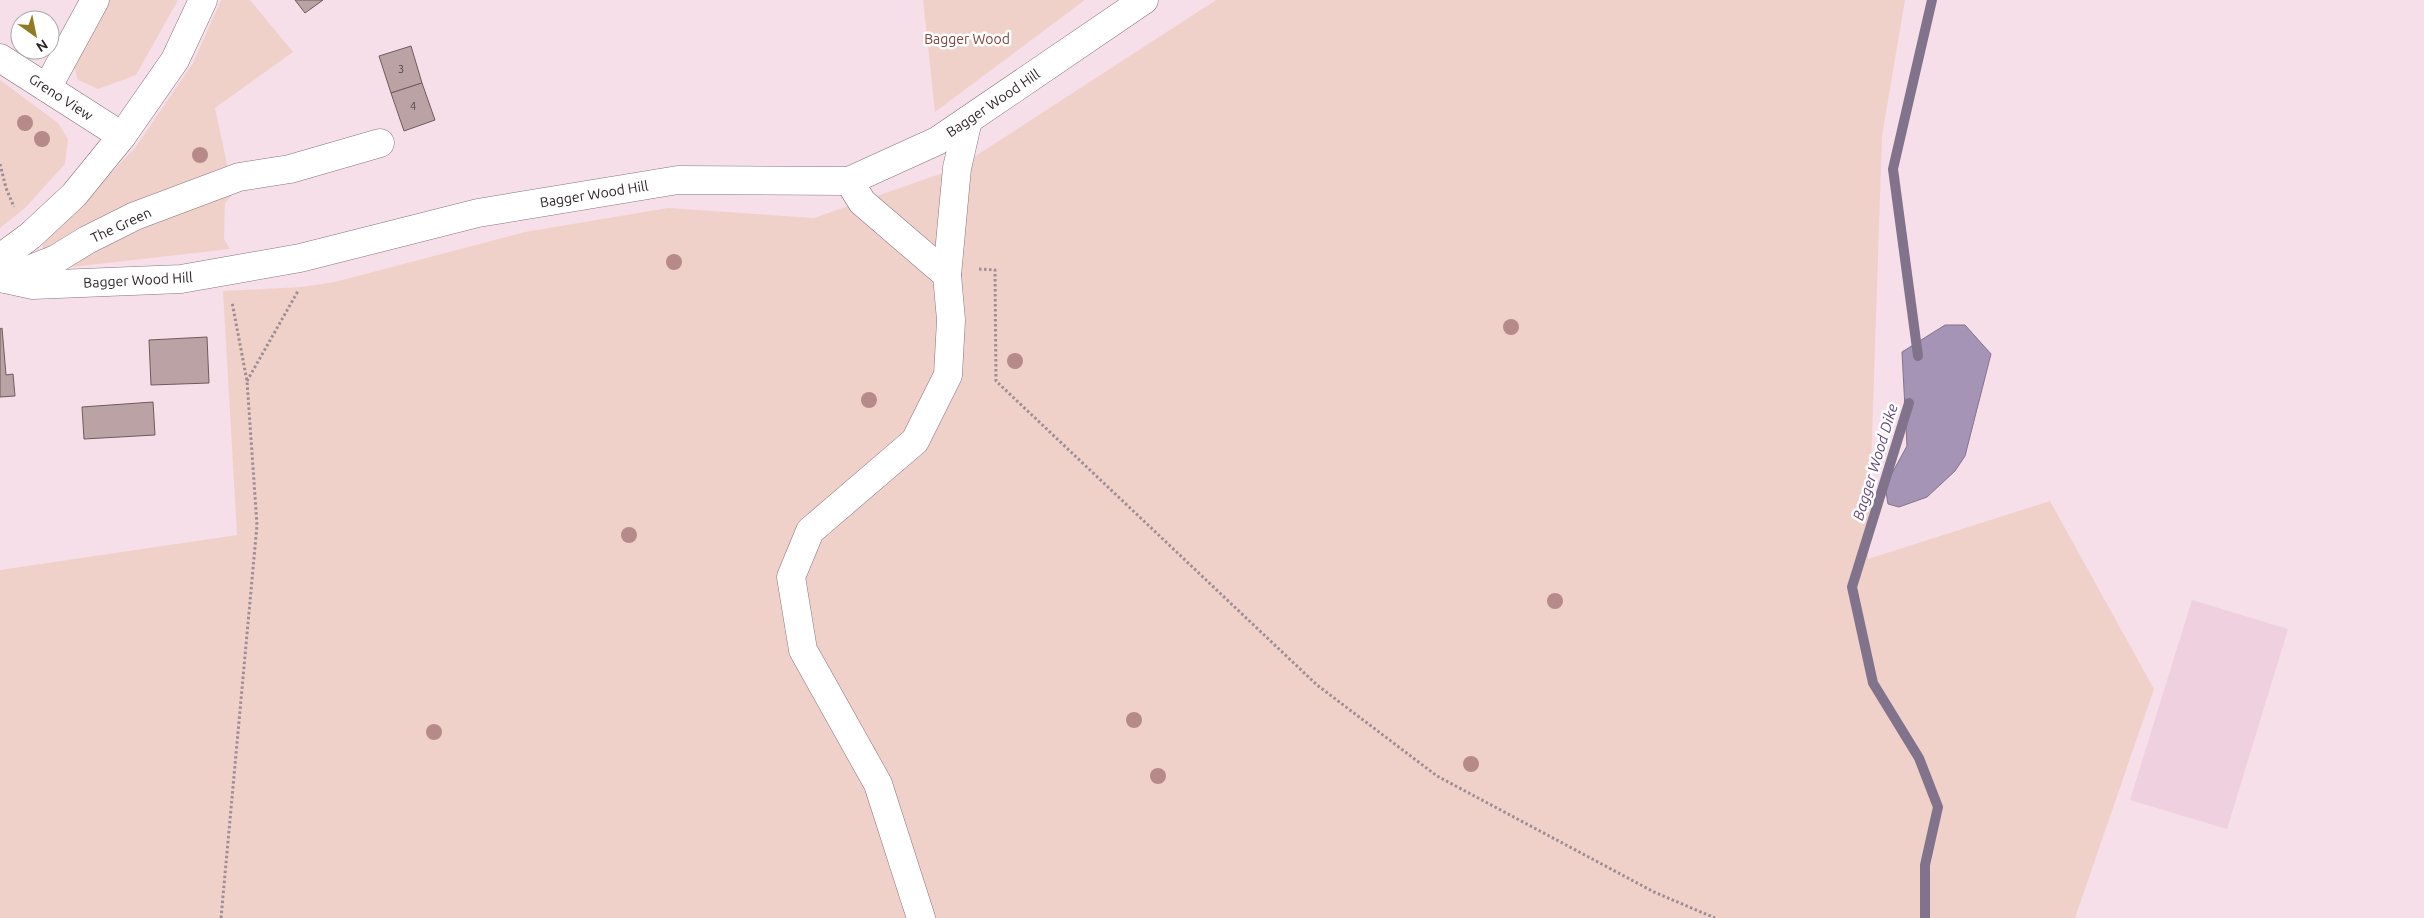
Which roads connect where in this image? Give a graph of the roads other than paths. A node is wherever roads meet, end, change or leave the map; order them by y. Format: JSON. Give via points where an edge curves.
{"nodes":[{"id":1,"x":95,"y":0,"type":"edge"},
{"id":2,"x":203,"y":0,"type":"edge"},
{"id":3,"x":1144,"y":0,"type":"edge"},
{"id":4,"x":0,"y":58,"type":"edge"},
{"id":5,"x":47,"y":88,"type":"junction"},
{"id":6,"x":968,"y":120,"type":"junction"},
{"id":7,"x":122,"y":136,"type":"junction"},
{"id":8,"x":380,"y":143,"type":"dead end"},
{"id":9,"x":848,"y":181,"type":"junction"},
{"id":10,"x":948,"y":267,"type":"junction"},
{"id":11,"x":2,"y":272,"type":"edge"},
{"id":12,"x":921,"y":918,"type":"edge"}],
"edges":[{"from":1,"to":5,"type":"street"},
{"from":2,"to":7,"type":"street","via":[[175,60]]},
{"from":3,"to":6,"type":"street","name":"Bagger Wood Hill"},
{"from":4,"to":5,"type":"street","name":"Greno View"},
{"from":5,"to":7,"type":"street","name":"Greno View"},
{"from":6,"to":9,"type":"street","name":"Bagger Wood Hill","via":[[938,141]]},
{"from":6,"to":10,"type":"street","via":[[957,168]]},
{"from":7,"to":11,"type":"street","via":[[74,195],[30,236]]},
{"from":8,"to":11,"type":"street","name":"The Green","via":[[290,169],[238,177],[135,216],[56,259]]},
{"from":9,"to":10,"type":"street","via":[[862,202]]},
{"from":9,"to":11,"type":"street","name":"Bagger Wood Hill","via":[[678,180],[478,213],[300,258],[181,279],[33,285]]},
{"from":10,"to":12,"type":"street","via":[[951,320],[948,375],[915,441],[810,531],[791,577],[803,650],[878,784]]}]}
